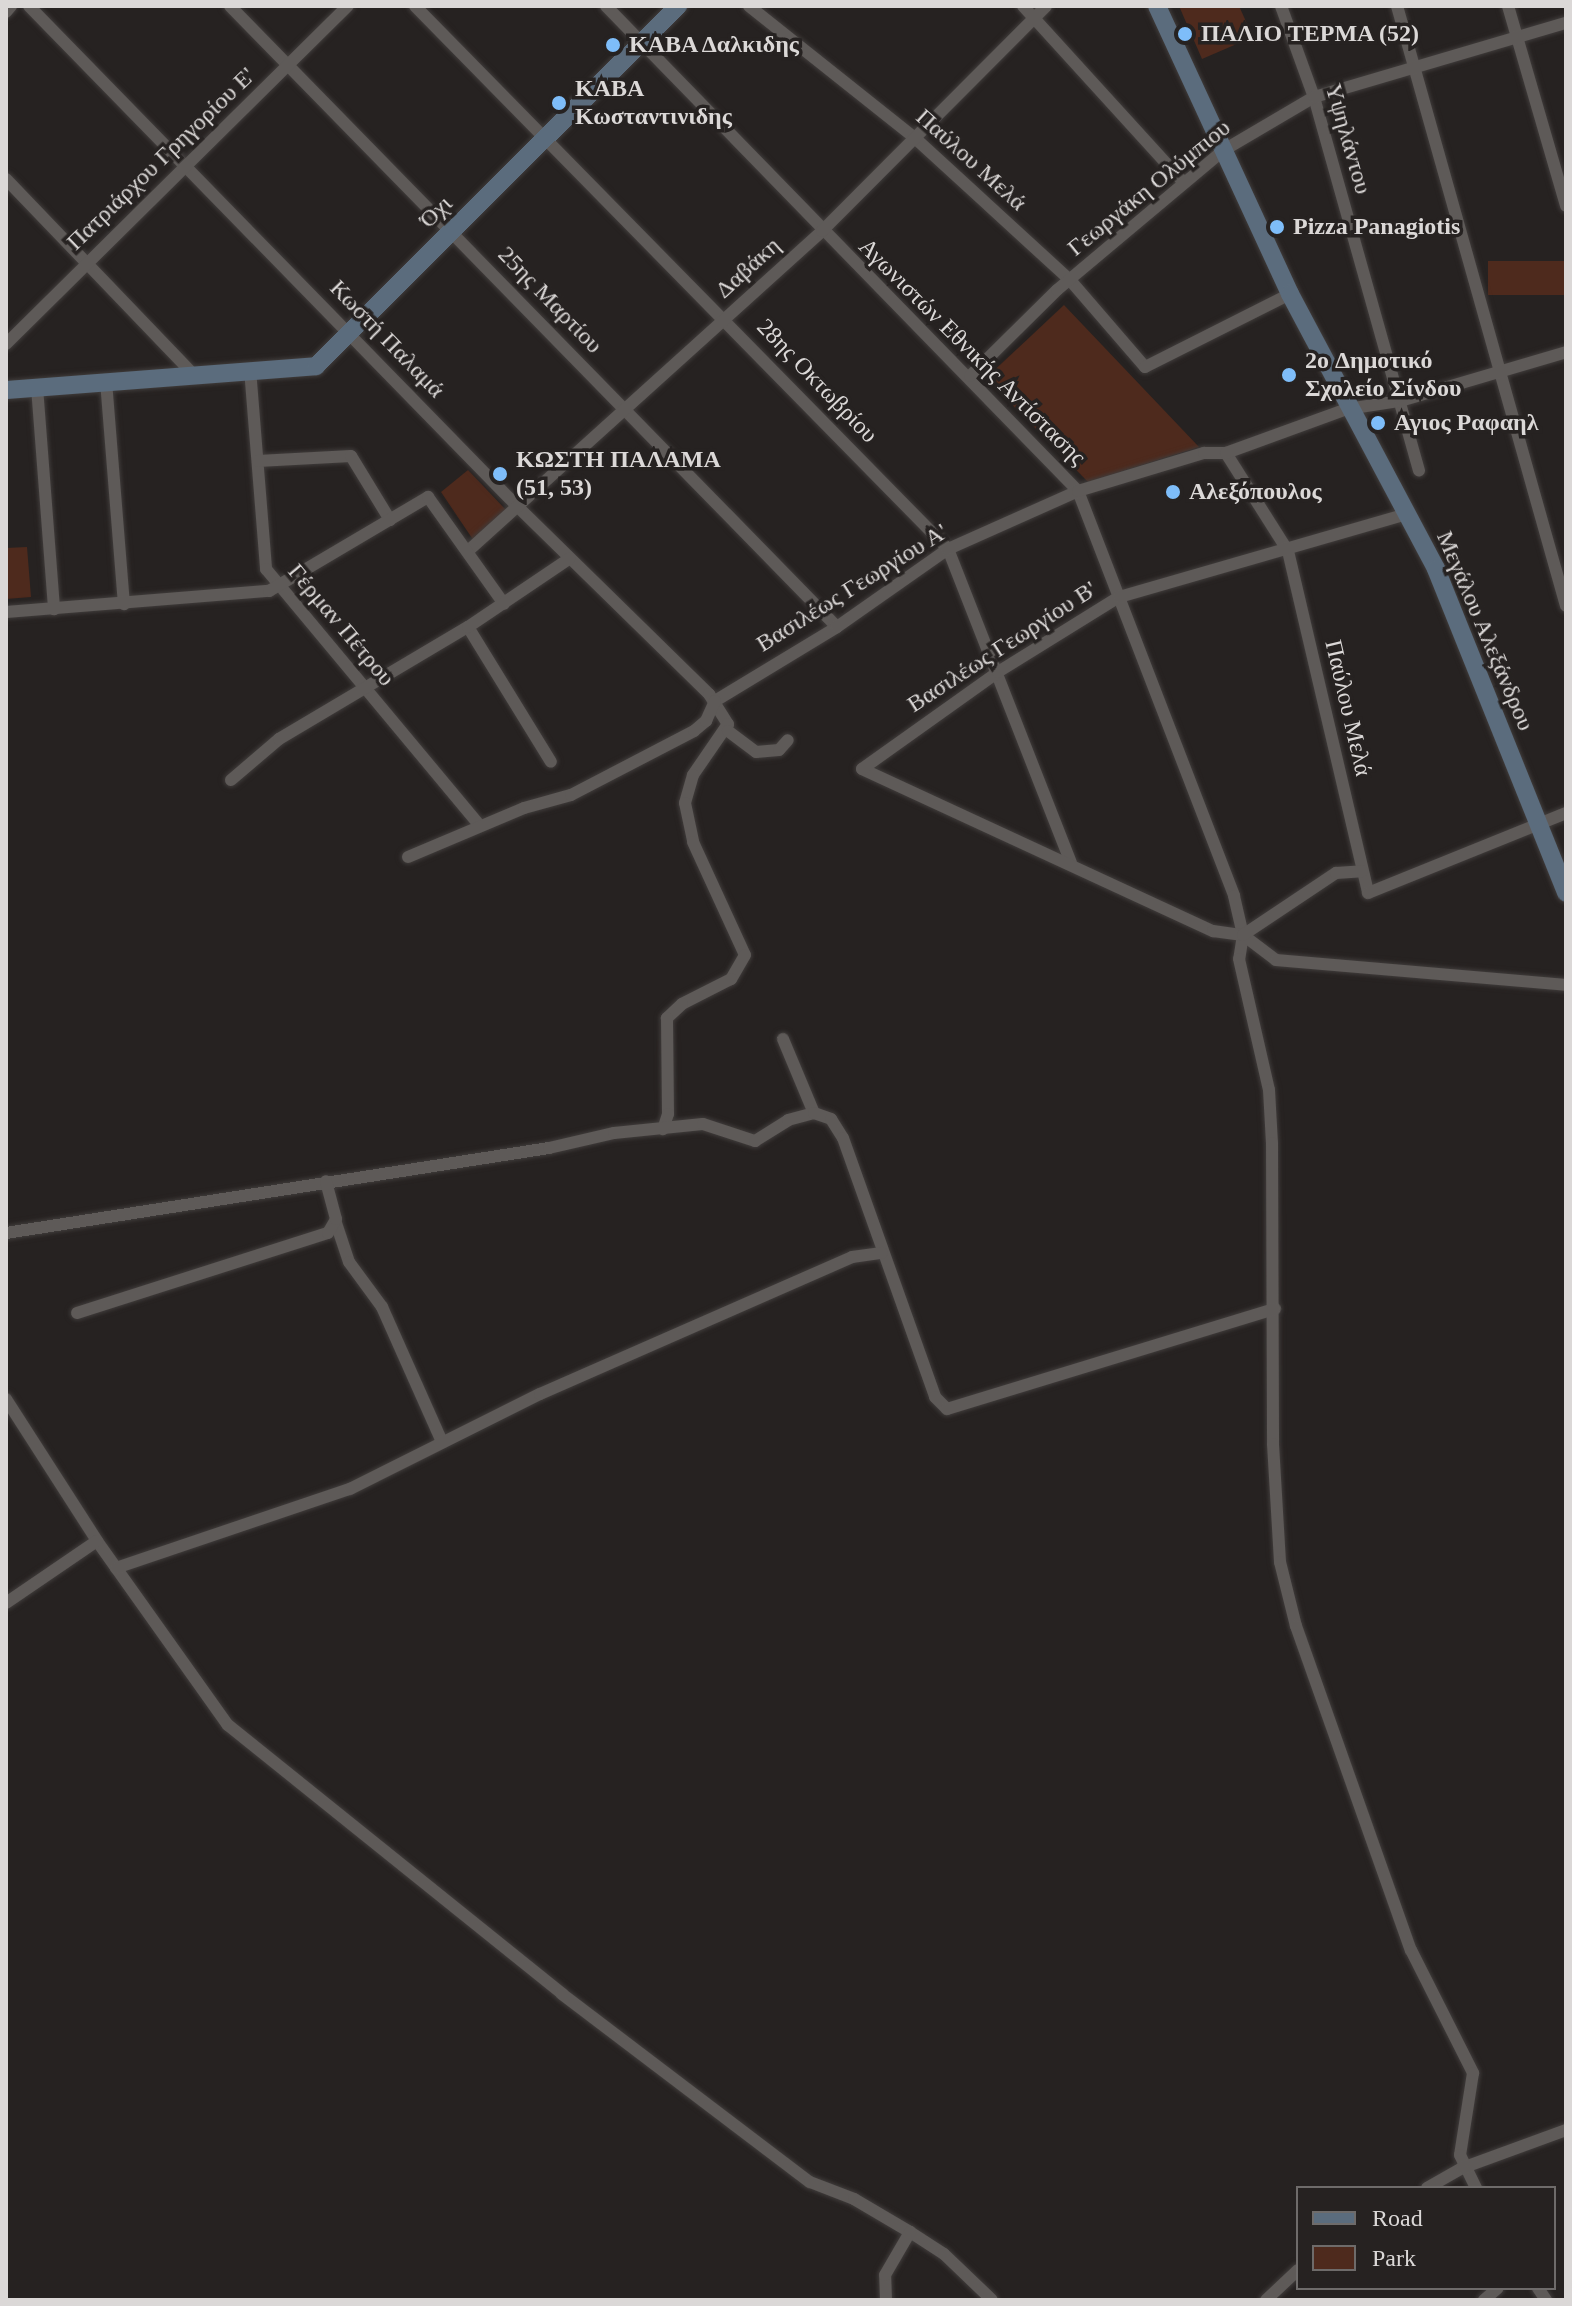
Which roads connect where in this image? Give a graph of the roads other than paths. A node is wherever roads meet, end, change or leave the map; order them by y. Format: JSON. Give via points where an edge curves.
{"nodes":[{"id":1,"x":11,"y":6,"type":"edge"},
{"id":2,"x":29,"y":6,"type":"edge"},
{"id":3,"x":230,"y":6,"type":"edge"},
{"id":4,"x":348,"y":6,"type":"edge"},
{"id":5,"x":415,"y":6,"type":"edge"},
{"id":6,"x":606,"y":6,"type":"edge"},
{"id":7,"x":678,"y":6,"type":"edge"},
{"id":8,"x":749,"y":6,"type":"edge"},
{"id":9,"x":1023,"y":6,"type":"edge"},
{"id":10,"x":1046,"y":6,"type":"edge"},
{"id":11,"x":1157,"y":6,"type":"edge"},
{"id":12,"x":1281,"y":6,"type":"edge"},
{"id":13,"x":1397,"y":6,"type":"edge"},
{"id":14,"x":1508,"y":6,"type":"edge"},
{"id":15,"x":6,"y":12,"type":"edge"},
{"id":16,"x":1034,"y":18,"type":"junction"},
{"id":17,"x":1566,"y":23,"type":"edge"},
{"id":18,"x":1517,"y":36,"type":"junction"},
{"id":19,"x":642,"y":44,"type":"junction"},
{"id":20,"x":289,"y":65,"type":"junction"},
{"id":21,"x":1414,"y":67,"type":"junction"},
{"id":22,"x":1314,"y":97,"type":"junction"},
{"id":23,"x":916,"y":139,"type":"junction"},
{"id":24,"x":547,"y":140,"type":"junction"},
{"id":25,"x":1224,"y":150,"type":"junction"},
{"id":26,"x":186,"y":166,"type":"junction"},
{"id":27,"x":6,"y":179,"type":"edge"},
{"id":28,"x":1183,"y":182,"type":"junction"},
{"id":29,"x":1566,"y":206,"type":"edge"},
{"id":30,"x":451,"y":230,"type":"junction"},
{"id":31,"x":822,"y":231,"type":"junction"},
{"id":32,"x":85,"y":262,"type":"junction"},
{"id":33,"x":1070,"y":280,"type":"junction"},
{"id":34,"x":1290,"y":294,"type":"junction"},
{"id":35,"x":725,"y":318,"type":"junction"},
{"id":36,"x":352,"y":333,"type":"junction"},
{"id":37,"x":6,"y":344,"type":"edge"},
{"id":38,"x":1566,"y":352,"type":"edge"},
{"id":39,"x":250,"y":369,"type":"junction"},
{"id":40,"x":1500,"y":373,"type":"junction"},
{"id":41,"x":193,"y":374,"type":"junction"},
{"id":42,"x":970,"y":376,"type":"junction"},
{"id":43,"x":106,"y":381,"type":"junction"},
{"id":44,"x":37,"y":387,"type":"junction"},
{"id":45,"x":6,"y":390,"type":"edge"},
{"id":46,"x":1400,"y":401,"type":"junction"},
{"id":47,"x":626,"y":409,"type":"junction"},
{"id":48,"x":1347,"y":409,"type":"junction"},
{"id":49,"x":1226,"y":453,"type":"junction"},
{"id":50,"x":258,"y":461,"type":"junction"},
{"id":51,"x":1419,"y":471,"type":"dead end"},
{"id":52,"x":1078,"y":491,"type":"junction"},
{"id":53,"x":517,"y":506,"type":"junction"},
{"id":54,"x":1406,"y":514,"type":"junction"},
{"id":55,"x":390,"y":520,"type":"junction"},
{"id":56,"x":948,"y":549,"type":"junction"},
{"id":57,"x":468,"y":551,"type":"junction"},
{"id":58,"x":1288,"y":551,"type":"junction"},
{"id":59,"x":569,"y":559,"type":"junction"},
{"id":60,"x":282,"y":586,"type":"junction"},
{"id":61,"x":1119,"y":597,"type":"junction"},
{"id":62,"x":124,"y":604,"type":"junction"},
{"id":63,"x":504,"y":604,"type":"junction"},
{"id":64,"x":1566,"y":606,"type":"edge"},
{"id":65,"x":54,"y":609,"type":"junction"},
{"id":66,"x":6,"y":612,"type":"edge"},
{"id":67,"x":468,"y":627,"type":"junction"},
{"id":68,"x":837,"y":627,"type":"junction"},
{"id":69,"x":998,"y":672,"type":"junction"},
{"id":70,"x":366,"y":688,"type":"junction"},
{"id":71,"x":715,"y":701,"type":"junction"},
{"id":72,"x":728,"y":731,"type":"junction"},
{"id":73,"x":788,"y":740,"type":"dead end"},
{"id":74,"x":551,"y":762,"type":"dead end"},
{"id":75,"x":231,"y":780,"type":"dead end"},
{"id":76,"x":1566,"y":813,"type":"edge"},
{"id":77,"x":480,"y":826,"type":"junction"},
{"id":78,"x":1539,"y":826,"type":"junction"},
{"id":79,"x":408,"y":857,"type":"dead end"},
{"id":80,"x":1071,"y":863,"type":"junction"},
{"id":81,"x":1362,"y":871,"type":"junction"},
{"id":82,"x":1566,"y":893,"type":"edge"},
{"id":83,"x":1243,"y":935,"type":"junction"},
{"id":84,"x":1566,"y":985,"type":"edge"},
{"id":85,"x":783,"y":1039,"type":"dead end"},
{"id":86,"x":814,"y":1113,"type":"junction"},
{"id":87,"x":663,"y":1129,"type":"junction"},
{"id":88,"x":326,"y":1181,"type":"junction"},
{"id":89,"x":336,"y":1223,"type":"junction"},
{"id":90,"x":6,"y":1233,"type":"edge"},
{"id":91,"x":882,"y":1253,"type":"junction"},
{"id":92,"x":1275,"y":1309,"type":"junction"},
{"id":93,"x":77,"y":1313,"type":"dead end"},
{"id":94,"x":6,"y":1399,"type":"edge"},
{"id":95,"x":442,"y":1442,"type":"junction"},
{"id":96,"x":97,"y":1541,"type":"junction"},
{"id":97,"x":116,"y":1568,"type":"junction"},
{"id":98,"x":6,"y":1603,"type":"edge"},
{"id":99,"x":1566,"y":2130,"type":"edge"},
{"id":100,"x":1462,"y":2168,"type":"junction"},
{"id":101,"x":1430,"y":2186,"type":"edge"},
{"id":102,"x":1475,"y":2186,"type":"edge"},
{"id":103,"x":910,"y":2232,"type":"junction"},
{"id":104,"x":1296,"y":2272,"type":"edge"},
{"id":105,"x":886,"y":2300,"type":"edge"},
{"id":106,"x":992,"y":2300,"type":"edge"},
{"id":107,"x":1266,"y":2300,"type":"edge"}],
"edges":[{"from":1,"to":15,"type":"street"},
{"from":2,"to":26,"type":"street","name":"Κωστή Παλαμά"},
{"from":3,"to":20,"type":"street","name":"25ης Μαρτίου"},
{"from":4,"to":20,"type":"street","name":"Πατριάρχου Γρηγορίου Ε'"},
{"from":5,"to":24,"type":"street","name":"28ης Οκτωβρίου"},
{"from":6,"to":19,"type":"street","name":"Αγωνιστών Εθνικής Αντίστασης"},
{"from":7,"to":19,"type":"street","name":"Όχι"},
{"from":8,"to":23,"type":"street","name":"Παύλου Μελά"},
{"from":9,"to":16,"type":"street"},
{"from":10,"to":16,"type":"street","name":"Δαβάκη"},
{"from":11,"to":25,"type":"street","name":"Μεγάλου Αλεξάνδρου"},
{"from":12,"to":22,"type":"street","name":"Υψηλάντου"},
{"from":13,"to":21,"type":"street"},
{"from":14,"to":18,"type":"street"},
{"from":16,"to":23,"type":"street","name":"Δαβάκη"},
{"from":16,"to":28,"type":"street"},
{"from":17,"to":18,"type":"street","name":"Γεωργάκη Ολύμπιου"},
{"from":18,"to":21,"type":"street","name":"Γεωργάκη Ολύμπιου"},
{"from":18,"to":29,"type":"street"},
{"from":19,"to":24,"type":"street","name":"Όχι"},
{"from":19,"to":31,"type":"street","name":"Αγωνιστών Εθνικής Αντίστασης"},
{"from":20,"to":26,"type":"street","name":"Πατριάρχου Γρηγορίου Ε'"},
{"from":20,"to":30,"type":"street","name":"25ης Μαρτίου"},
{"from":21,"to":22,"type":"street","name":"Γεωργάκη Ολύμπιου"},
{"from":21,"to":40,"type":"street"},
{"from":22,"to":25,"type":"street","name":"Γεωργάκη Ολύμπιου"},
{"from":22,"to":46,"type":"street","name":"Υψηλάντου"},
{"from":23,"to":31,"type":"street","name":"Δαβάκη"},
{"from":23,"to":33,"type":"street","name":"Παύλου Μελά"},
{"from":24,"to":30,"type":"street","name":"Όχι"},
{"from":24,"to":35,"type":"street","name":"28ης Οκτωβρίου"},
{"from":25,"to":28,"type":"street","name":"Γεωργάκη Ολύμπιου"},
{"from":25,"to":34,"type":"street","name":"Μεγάλου Αλεξάνδρου"},
{"from":26,"to":32,"type":"street","name":"Πατριάρχου Γρηγορίου Ε'"},
{"from":26,"to":36,"type":"street","name":"Κωστή Παλαμά"},
{"from":27,"to":32,"type":"street"},
{"from":28,"to":33,"type":"street","name":"Γεωργάκη Ολύμπιου"},
{"from":30,"to":36,"type":"street","name":"Όχι"},
{"from":30,"to":47,"type":"street","name":"25ης Μαρτίου"},
{"from":31,"to":35,"type":"street","name":"Δαβάκη"},
{"from":31,"to":42,"type":"street","name":"Αγωνιστών Εθνικής Αντίστασης"},
{"from":32,"to":37,"type":"street","name":"Πατριάρχου Γρηγορίου Ε'"},
{"from":32,"to":41,"type":"street"},
{"from":33,"to":34,"type":"street","name":"Παύλου Μελά","via":[[1145,367]]},
{"from":33,"to":42,"type":"street","name":"Γεωργάκη Ολύμπιου"},
{"from":34,"to":48,"type":"street","name":"Μεγάλου Αλεξάνδρου"},
{"from":35,"to":47,"type":"street","name":"Δαβάκη"},
{"from":35,"to":56,"type":"street","name":"28ης Οκτωβρίου"},
{"from":36,"to":39,"type":"street","name":"Όχι","via":[[316,366]]},
{"from":36,"to":53,"type":"street","name":"Κωστή Παλαμά"},
{"from":38,"to":40,"type":"street","name":"Βασιλέως Γεωργίου Α'"},
{"from":39,"to":41,"type":"street","name":"Όχι"},
{"from":39,"to":50,"type":"street","name":"Γέρμαν Πέτρου"},
{"from":40,"to":46,"type":"street","name":"Βασιλέως Γεωργίου Α'"},
{"from":40,"to":64,"type":"street"},
{"from":41,"to":43,"type":"street","name":"Όχι"},
{"from":42,"to":52,"type":"street","name":"Αγωνιστών Εθνικής Αντίστασης"},
{"from":43,"to":44,"type":"street","name":"Όχι"},
{"from":43,"to":62,"type":"street"},
{"from":44,"to":45,"type":"street","name":"Όχι"},
{"from":44,"to":65,"type":"street"},
{"from":46,"to":48,"type":"street","name":"Βασιλέως Γεωργίου Α'"},
{"from":46,"to":51,"type":"street","name":"Υψηλάντου"},
{"from":47,"to":53,"type":"street","name":"Δαβάκη"},
{"from":47,"to":68,"type":"street","name":"25ης Μαρτίου"},
{"from":48,"to":49,"type":"street","name":"Βασιλέως Γεωργίου Α'"},
{"from":48,"to":54,"type":"street","name":"Μεγάλου Αλεξάνδρου"},
{"from":49,"to":52,"type":"street","name":"Βασιλέως Γεωργίου Α'","via":[[1204,453]]},
{"from":49,"to":58,"type":"street","name":"Παύλου Μελά"},
{"from":50,"to":55,"type":"street","via":[[351,456]]},
{"from":50,"to":60,"type":"street","name":"Γέρμαν Πέτρου","via":[[263,561]]},
{"from":52,"to":56,"type":"street","name":"Βασιλέως Γεωργίου Α'"},
{"from":52,"to":61,"type":"street","name":"Αγωνιστών Εθνικής Αντίστασης"},
{"from":53,"to":57,"type":"street","name":"Δαβάκη"},
{"from":53,"to":59,"type":"street","name":"Κωστή Παλαμά"},
{"from":54,"to":58,"type":"street","name":"Βασιλέως Γεωργίου Β'"},
{"from":54,"to":78,"type":"street","name":"Μεγάλου Αλεξάνδρου","via":[[1436,569]]},
{"from":55,"to":57,"type":"street","via":[[428,497]]},
{"from":55,"to":60,"type":"street"},
{"from":56,"to":68,"type":"street","name":"Βασιλέως Γεωργίου Α'"},
{"from":56,"to":69,"type":"street","name":"28ης Οκτωβρίου"},
{"from":57,"to":63,"type":"street"},
{"from":58,"to":61,"type":"street","name":"Βασιλέως Γεωργίου Β'"},
{"from":58,"to":81,"type":"street","name":"Παύλου Μελά"},
{"from":59,"to":63,"type":"street"},
{"from":59,"to":71,"type":"street","name":"Κωστή Παλαμά"},
{"from":60,"to":62,"type":"street"},
{"from":60,"to":70,"type":"street","name":"Γέρμαν Πέτρου"},
{"from":61,"to":69,"type":"street","name":"Βασιλέως Γεωργίου Β'"},
{"from":61,"to":83,"type":"street","name":"Αγωνιστών Εθνικής Αντίστασης","via":[[1234,896]]},
{"from":62,"to":65,"type":"street"},
{"from":63,"to":67,"type":"street"},
{"from":65,"to":66,"type":"street"},
{"from":67,"to":70,"type":"street"},
{"from":67,"to":74,"type":"street"},
{"from":68,"to":71,"type":"street","name":"Βασιλέως Γεωργίου Α'"},
{"from":69,"to":80,"type":"street","name":"28ης Οκτωβρίου"},
{"from":69,"to":80,"type":"street","name":"Βασιλέως Γεωργίου Β'","via":[[862,769]]},
{"from":70,"to":75,"type":"street","via":[[279,739]]},
{"from":70,"to":77,"type":"street","name":"Γέρμαν Πέτρου"},
{"from":71,"to":72,"type":"street"},
{"from":71,"to":77,"type":"street","via":[[706,721],[694,731],[571,795]]},
{"from":72,"to":73,"type":"street","via":[[756,752],[779,750]]},
{"from":72,"to":87,"type":"street","via":[[693,775],[685,803],[693,842],[745,955],[731,979],[682,1004],[667,1018],[668,1114]]},
{"from":76,"to":78,"type":"street"},
{"from":77,"to":79,"type":"street"},
{"from":78,"to":81,"type":"street","name":"Παύλου Μελά","via":[[1368,893]]},
{"from":78,"to":82,"type":"street","name":"Μεγάλου Αλεξάνδρου"},
{"from":80,"to":83,"type":"street","via":[[1213,931]]},
{"from":81,"to":83,"type":"street","via":[[1336,873]]},
{"from":83,"to":84,"type":"street","via":[[1276,960]]},
{"from":83,"to":92,"type":"street","name":"Αγωνιστών Εθνικής Αντίστασης","via":[[1239,959],[1269,1090]]},
{"from":85,"to":86,"type":"street"},
{"from":86,"to":87,"type":"street","via":[[788,1120],[755,1141],[703,1124]]},
{"from":86,"to":91,"type":"street","via":[[838,1127]]},
{"from":87,"to":88,"type":"street"},
{"from":88,"to":89,"type":"street"},
{"from":88,"to":90,"type":"street"},
{"from":89,"to":93,"type":"street","via":[[328,1233]]},
{"from":89,"to":95,"type":"street","via":[[349,1262],[382,1307]]},
{"from":91,"to":92,"type":"street","via":[[935,1397],[947,1409]]},
{"from":91,"to":95,"type":"street","via":[[852,1257]]},
{"from":92,"to":100,"type":"street","name":"Αγωνιστών Εθνικής Αντίστασης","via":[[1273,1444],[1280,1562],[1296,1626],[1411,1950],[1473,2073],[1461,2137]]},
{"from":94,"to":96,"type":"street"},
{"from":95,"to":97,"type":"street","via":[[350,1489]]},
{"from":96,"to":97,"type":"street"},
{"from":96,"to":98,"type":"street"},
{"from":97,"to":103,"type":"street","via":[[228,1725],[562,1994],[810,2182],[854,2199]]},
{"from":99,"to":100,"type":"street"},
{"from":100,"to":101,"type":"street"},
{"from":100,"to":102,"type":"street"},
{"from":103,"to":105,"type":"street","via":[[885,2275]]},
{"from":103,"to":106,"type":"street","via":[[944,2254]]},
{"from":104,"to":107,"type":"street"}]}
